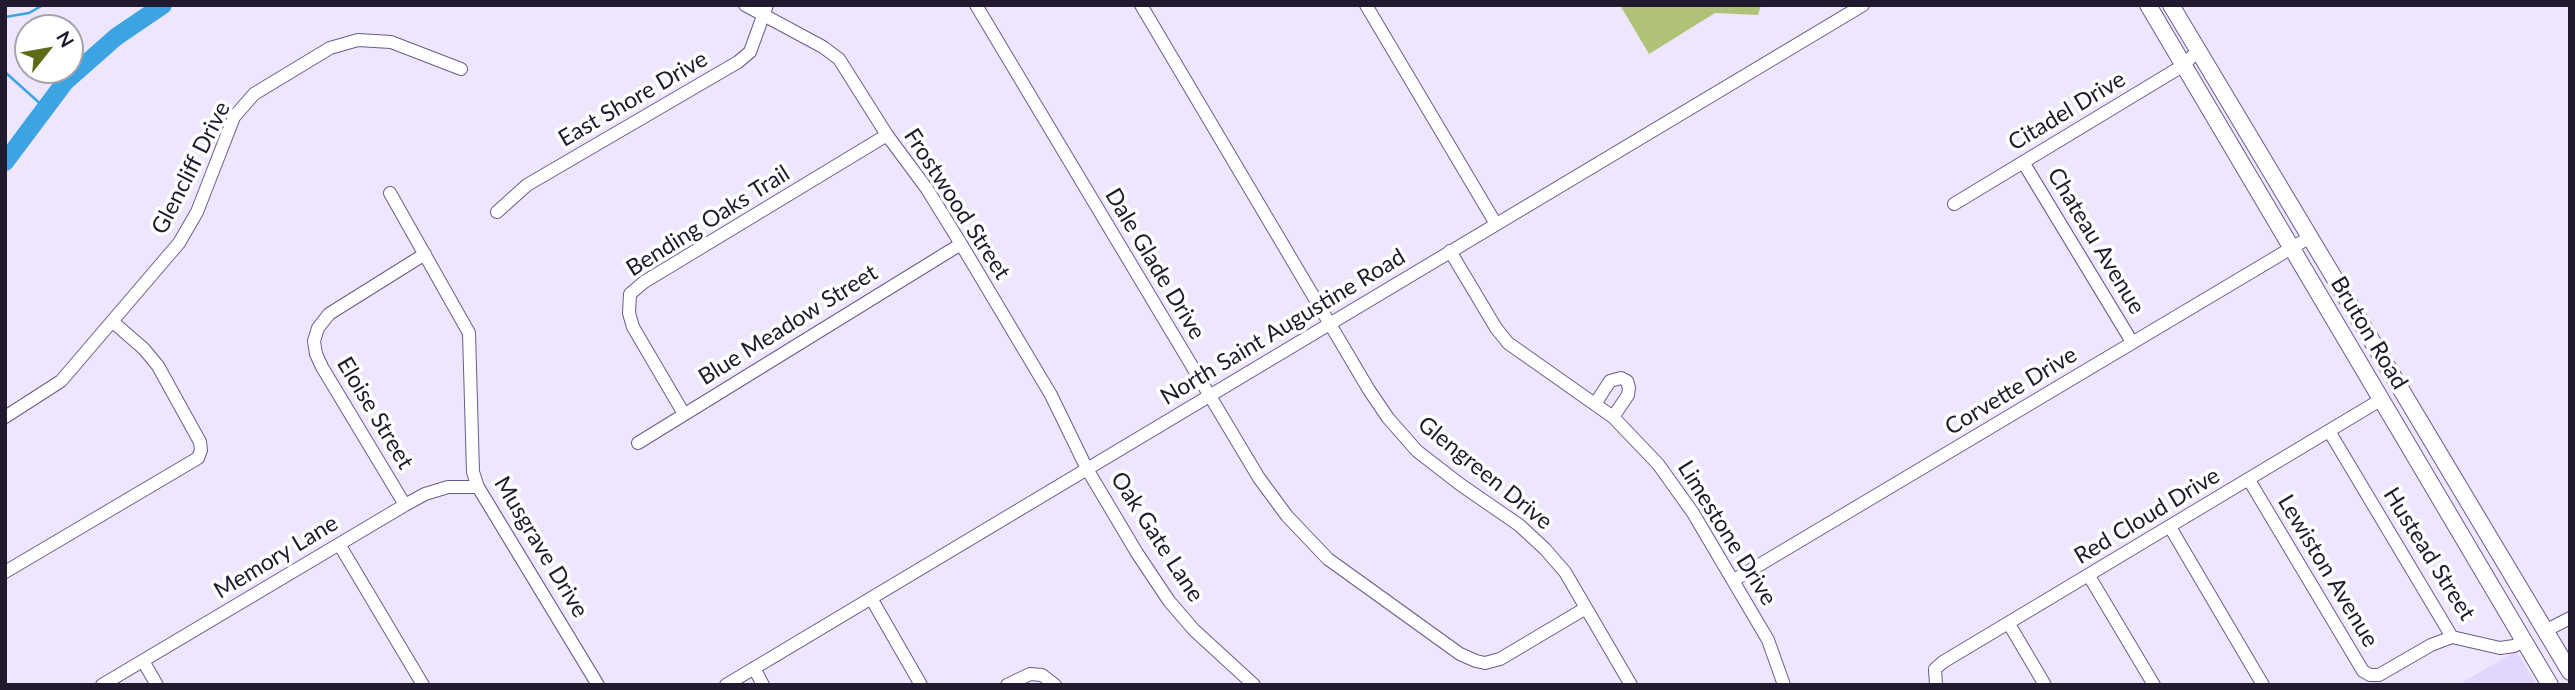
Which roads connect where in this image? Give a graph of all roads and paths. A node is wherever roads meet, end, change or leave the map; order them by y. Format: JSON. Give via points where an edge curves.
{"nodes":[{"id":1,"x":745,"y":5,"type":"edge"},
{"id":2,"x":976,"y":5,"type":"edge"},
{"id":3,"x":1142,"y":5,"type":"edge"},
{"id":4,"x":1366,"y":5,"type":"edge"},
{"id":5,"x":1863,"y":5,"type":"edge"},
{"id":6,"x":2148,"y":5,"type":"edge"},
{"id":7,"x":2171,"y":5,"type":"edge"},
{"id":8,"x":766,"y":10,"type":"edge"},
{"id":9,"x":2198,"y":50,"type":"junction"},
{"id":10,"x":2183,"y":65,"type":"junction"},
{"id":11,"x":461,"y":69,"type":"dead end"},
{"id":12,"x":887,"y":135,"type":"junction"},
{"id":13,"x":2024,"y":162,"type":"junction"},
{"id":14,"x":390,"y":192,"type":"dead end"},
{"id":15,"x":1954,"y":204,"type":"dead end"},
{"id":16,"x":497,"y":212,"type":"dead end"},
{"id":17,"x":1496,"y":224,"type":"junction"},
{"id":18,"x":2309,"y":236,"type":"junction"},
{"id":19,"x":961,"y":244,"type":"junction"},
{"id":20,"x":2291,"y":247,"type":"junction"},
{"id":21,"x":1450,"y":251,"type":"junction"},
{"id":22,"x":425,"y":254,"type":"junction"},
{"id":23,"x":113,"y":322,"type":"junction"},
{"id":24,"x":1330,"y":322,"type":"junction"},
{"id":25,"x":2132,"y":342,"type":"junction"},
{"id":26,"x":2376,"y":348,"type":"junction"},
{"id":27,"x":2358,"y":360,"type":"junction"},
{"id":28,"x":2400,"y":388,"type":"junction"},
{"id":29,"x":1209,"y":396,"type":"junction"},
{"id":30,"x":2382,"y":399,"type":"junction"},
{"id":31,"x":1595,"y":404,"type":"junction"},
{"id":32,"x":684,"y":414,"type":"junction"},
{"id":33,"x":5,"y":417,"type":"edge"},
{"id":34,"x":1613,"y":417,"type":"junction"},
{"id":35,"x":2329,"y":431,"type":"junction"},
{"id":36,"x":638,"y":443,"type":"dead end"},
{"id":37,"x":1087,"y":469,"type":"junction"},
{"id":38,"x":2249,"y":480,"type":"junction"},
{"id":39,"x":478,"y":487,"type":"junction"},
{"id":40,"x":2464,"y":495,"type":"junction"},
{"id":41,"x":405,"y":505,"type":"junction"},
{"id":42,"x":2446,"y":507,"type":"junction"},
{"id":43,"x":2170,"y":527,"type":"junction"},
{"id":44,"x":339,"y":544,"type":"junction"},
{"id":45,"x":5,"y":572,"type":"edge"},
{"id":46,"x":2089,"y":576,"type":"junction"},
{"id":47,"x":1734,"y":580,"type":"junction"},
{"id":48,"x":871,"y":598,"type":"junction"},
{"id":49,"x":1586,"y":608,"type":"junction"},
{"id":50,"x":2570,"y":618,"type":"edge"},
{"id":51,"x":2009,"y":624,"type":"junction"},
{"id":52,"x":2545,"y":631,"type":"junction"},
{"id":53,"x":2452,"y":638,"type":"junction"},
{"id":54,"x":2525,"y":640,"type":"junction"},
{"id":55,"x":143,"y":661,"type":"junction"},
{"id":56,"x":754,"y":668,"type":"junction"},
{"id":57,"x":2570,"y":672,"type":"edge"},
{"id":58,"x":102,"y":685,"type":"edge"},
{"id":59,"x":157,"y":685,"type":"edge"},
{"id":60,"x":423,"y":685,"type":"edge"},
{"id":61,"x":598,"y":685,"type":"edge"},
{"id":62,"x":726,"y":685,"type":"edge"},
{"id":63,"x":763,"y":685,"type":"edge"},
{"id":64,"x":921,"y":685,"type":"edge"},
{"id":65,"x":1007,"y":685,"type":"edge"},
{"id":66,"x":1055,"y":685,"type":"edge"},
{"id":67,"x":1254,"y":685,"type":"edge"},
{"id":68,"x":1631,"y":685,"type":"edge"},
{"id":69,"x":1784,"y":685,"type":"edge"},
{"id":70,"x":1936,"y":685,"type":"edge"},
{"id":71,"x":2045,"y":685,"type":"edge"},
{"id":72,"x":2154,"y":685,"type":"edge"},
{"id":73,"x":2263,"y":685,"type":"edge"},
{"id":74,"x":2550,"y":685,"type":"edge"}],
"edges":[{"from":1,"to":8,"type":"street","name":"Frostwood Street"},
{"from":2,"to":29,"type":"street","name":"Dale Glade Drive"},
{"from":3,"to":24,"type":"street","name":"Glengreen Drive"},
{"from":4,"to":17,"type":"street"},
{"from":5,"to":17,"type":"street","name":"North Saint Augustine Road"},
{"from":6,"to":10,"type":"main road","name":"Bruton Road"},
{"from":7,"to":9,"type":"main road","name":"Bruton Road"},
{"from":8,"to":12,"type":"street","name":"Frostwood Street","via":[[839,59]]},
{"from":8,"to":16,"type":"street","name":"East Shore Drive","via":[[750,52],[738,62],[527,185]]},
{"from":9,"to":10,"type":"street","name":"Citadel Drive"},
{"from":9,"to":18,"type":"main road","name":"Bruton Road"},
{"from":10,"to":13,"type":"street","name":"Citadel Drive"},
{"from":10,"to":20,"type":"main road","name":"Bruton Road"},
{"from":11,"to":23,"type":"street","name":"Glencliff Drive","via":[[391,42],[358,40],[330,48],[261,89],[234,117],[197,212],[179,243]]},
{"from":12,"to":19,"type":"street","name":"Frostwood Street"},
{"from":12,"to":32,"type":"street","name":"Bending Oaks Trail","via":[[630,294],[633,327]]},
{"from":13,"to":15,"type":"street","name":"Citadel Drive"},
{"from":13,"to":25,"type":"street","name":"Chateau Avenue"},
{"from":14,"to":22,"type":"street","name":"Musgrave Drive"},
{"from":17,"to":21,"type":"street","name":"North Saint Augustine Road"},
{"from":18,"to":20,"type":"street","name":"Corvette Drive"},
{"from":18,"to":26,"type":"main road","name":"Bruton Road"},
{"from":19,"to":32,"type":"street","name":"Blue Meadow Street"},
{"from":19,"to":37,"type":"street","name":"Frostwood Street","via":[[1051,395]]},
{"from":20,"to":25,"type":"street","name":"Corvette Drive"},
{"from":20,"to":27,"type":"main road","name":"Bruton Road"},
{"from":21,"to":24,"type":"street","name":"North Saint Augustine Road"},
{"from":21,"to":31,"type":"street","name":"Limestone Drive","via":[[1508,343]]},
{"from":22,"to":39,"type":"street","name":"Musgrave Drive","via":[[469,333],[473,472]]},
{"from":22,"to":41,"type":"street","name":"Eloise Street","via":[[329,314],[314,341],[322,367]]},
{"from":23,"to":33,"type":"street","name":"Glencliff Drive","via":[[61,381]]},
{"from":23,"to":45,"type":"street","via":[[158,366],[200,442],[198,458]]},
{"from":24,"to":29,"type":"street","name":"North Saint Augustine Road"},
{"from":24,"to":49,"type":"street","name":"Glengreen Drive","via":[[1381,409],[1417,451],[1545,549]]},
{"from":25,"to":47,"type":"street","name":"Corvette Drive"},
{"from":26,"to":27,"type":"main road"},
{"from":26,"to":28,"type":"main road","name":"Bruton Road"},
{"from":27,"to":30,"type":"main road","name":"Bruton Road"},
{"from":28,"to":30,"type":"main road"},
{"from":28,"to":40,"type":"main road","name":"Bruton Road"},
{"from":29,"to":37,"type":"street","name":"North Saint Augustine Road"},
{"from":29,"to":49,"type":"street","name":"Dale Glade Drive","via":[[1259,478],[1328,559],[1460,654],[1485,663],[1500,659]]},
{"from":30,"to":35,"type":"street","name":"Red Cloud Drive"},
{"from":30,"to":42,"type":"main road","name":"Bruton Road"},
{"from":31,"to":34,"type":"street","name":"Limestone Drive"},
{"from":31,"to":34,"type":"street","via":[[1610,382],[1627,381],[1628,395]]},
{"from":32,"to":36,"type":"street","name":"Blue Meadow Street"},
{"from":34,"to":47,"type":"street","name":"Limestone Drive","via":[[1673,483]]},
{"from":35,"to":38,"type":"street","name":"Red Cloud Drive"},
{"from":35,"to":53,"type":"street","name":"Hustead Street"},
{"from":37,"to":48,"type":"street","name":"North Saint Augustine Road"},
{"from":37,"to":67,"type":"street","name":"Oak Gate Lane","via":[[1169,601]]},
{"from":38,"to":43,"type":"street","name":"Red Cloud Drive"},
{"from":38,"to":53,"type":"street","name":"Lewiston Avenue","via":[[2363,671],[2378,675]]},
{"from":39,"to":41,"type":"street","name":"Memory Lane","via":[[449,487]]},
{"from":39,"to":61,"type":"street","name":"Musgrave Drive"},
{"from":40,"to":42,"type":"main road"},
{"from":40,"to":52,"type":"main road","name":"Bruton Road"},
{"from":41,"to":44,"type":"street","name":"Memory Lane"},
{"from":42,"to":54,"type":"main road","name":"Bruton Road"},
{"from":43,"to":46,"type":"street","name":"Red Cloud Drive"},
{"from":43,"to":73,"type":"street"},
{"from":44,"to":55,"type":"street","name":"Memory Lane"},
{"from":44,"to":60,"type":"street"},
{"from":46,"to":51,"type":"street","name":"Red Cloud Drive"},
{"from":46,"to":72,"type":"street"},
{"from":47,"to":69,"type":"street","name":"Limestone Drive","via":[[1768,640]]},
{"from":48,"to":56,"type":"street","name":"North Saint Augustine Road"},
{"from":48,"to":64,"type":"street"},
{"from":49,"to":68,"type":"street","name":"Glengreen Drive"},
{"from":50,"to":52,"type":"street"},
{"from":51,"to":70,"type":"street","name":"Red Cloud Drive","via":[[1942,662],[1935,669]]},
{"from":51,"to":71,"type":"street"},
{"from":52,"to":54,"type":"main road"},
{"from":52,"to":57,"type":"main road","name":"Bruton Road"},
{"from":53,"to":54,"type":"street","name":"Hustead Street","via":[[2500,648]]},
{"from":54,"to":74,"type":"main road","name":"Bruton Road"},
{"from":55,"to":58,"type":"street","name":"Memory Lane"},
{"from":55,"to":59,"type":"street"},
{"from":56,"to":62,"type":"street","name":"North Saint Augustine Road"},
{"from":56,"to":63,"type":"street"},
{"from":65,"to":66,"type":"street","via":[[1030,674],[1042,675]]}]}
